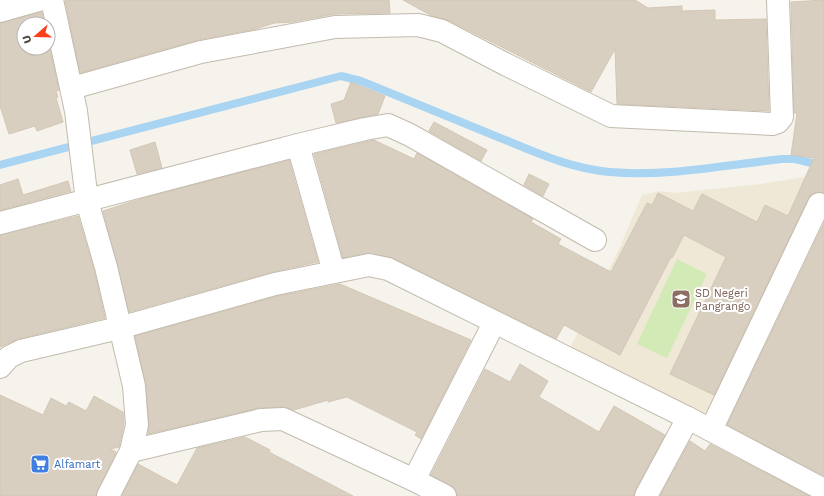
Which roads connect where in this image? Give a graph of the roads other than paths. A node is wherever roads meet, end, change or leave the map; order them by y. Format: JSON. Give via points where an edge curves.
{"nodes":[{"id":1,"x":39,"y":0,"type":"edge"},
{"id":2,"x":52,"y":0,"type":"edge"},
{"id":3,"x":778,"y":0,"type":"edge"},
{"id":4,"x":0,"y":11,"type":"edge"},
{"id":5,"x":72,"y":88,"type":"junction"},
{"id":6,"x":298,"y":144,"type":"junction"},
{"id":7,"x":87,"y":201,"type":"junction"},
{"id":8,"x":819,"y":204,"type":"dead end"},
{"id":9,"x":0,"y":223,"type":"edge"},
{"id":10,"x":595,"y":240,"type":"dead end"},
{"id":11,"x":334,"y":272,"type":"junction"},
{"id":12,"x":494,"y":323,"type":"junction"},
{"id":13,"x":120,"y":328,"type":"junction"},
{"id":14,"x":0,"y":367,"type":"edge"},
{"id":15,"x":688,"y":418,"type":"junction"},
{"id":16,"x":710,"y":430,"type":"junction"},
{"id":17,"x":132,"y":451,"type":"junction"},
{"id":18,"x":414,"y":480,"type":"junction"},
{"id":19,"x":824,"y":490,"type":"edge"},
{"id":20,"x":108,"y":496,"type":"edge"},
{"id":21,"x":445,"y":496,"type":"edge"},
{"id":22,"x":646,"y":496,"type":"edge"}],
"edges":[{"from":1,"to":4,"type":"street"},
{"from":2,"to":5,"type":"street"},
{"from":3,"to":5,"type":"street","via":[[782,117],[778,122],[764,125],[611,116],[507,66],[442,31],[418,25],[335,27],[201,52]]},
{"from":5,"to":7,"type":"street"},
{"from":6,"to":7,"type":"street"},
{"from":6,"to":10,"type":"street","via":[[388,125]]},
{"from":6,"to":11,"type":"street"},
{"from":7,"to":9,"type":"street"},
{"from":7,"to":13,"type":"street"},
{"from":8,"to":16,"type":"street"},
{"from":11,"to":12,"type":"street","via":[[369,265],[388,269]]},
{"from":11,"to":13,"type":"street","via":[[275,284]]},
{"from":12,"to":15,"type":"street"},
{"from":12,"to":18,"type":"street"},
{"from":13,"to":14,"type":"street","via":[[21,351],[9,357]]},
{"from":13,"to":17,"type":"street","via":[[136,404],[137,425]]},
{"from":15,"to":16,"type":"street"},
{"from":15,"to":22,"type":"street"},
{"from":16,"to":19,"type":"street"},
{"from":17,"to":18,"type":"street","via":[[261,420],[284,419]]},
{"from":17,"to":20,"type":"street"},
{"from":18,"to":21,"type":"street"}]}
